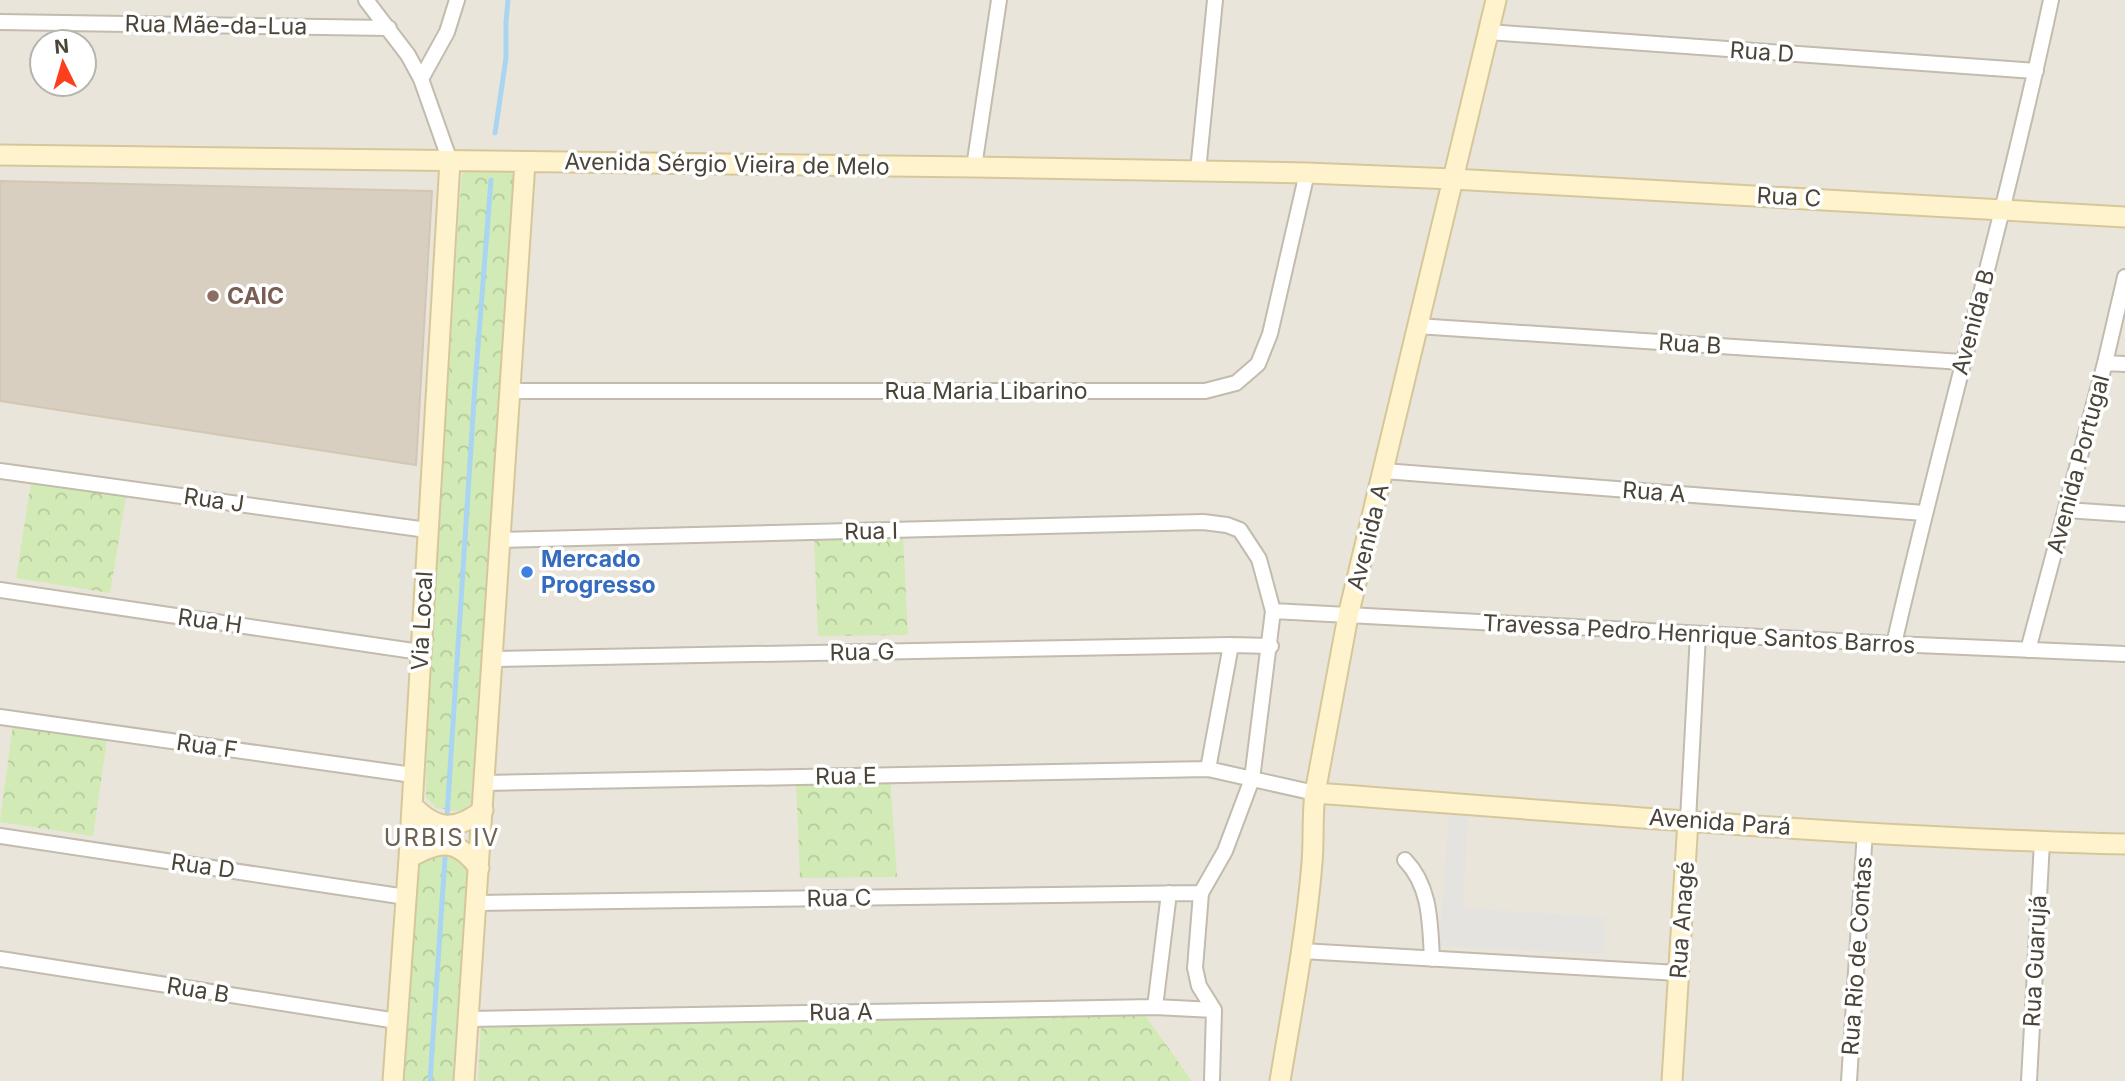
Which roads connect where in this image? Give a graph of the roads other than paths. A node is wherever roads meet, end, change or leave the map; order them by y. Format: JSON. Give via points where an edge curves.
{"nodes":[{"id":1,"x":366,"y":0,"type":"edge"},
{"id":2,"x":457,"y":0,"type":"edge"},
{"id":3,"x":999,"y":0,"type":"edge"},
{"id":4,"x":1215,"y":0,"type":"edge"},
{"id":5,"x":1496,"y":0,"type":"edge"},
{"id":6,"x":2051,"y":0,"type":"edge"},
{"id":7,"x":0,"y":22,"type":"edge"},
{"id":8,"x":389,"y":28,"type":"junction"},
{"id":9,"x":1488,"y":32,"type":"junction"},
{"id":10,"x":2036,"y":72,"type":"junction"},
{"id":11,"x":421,"y":79,"type":"junction"},
{"id":12,"x":0,"y":155,"type":"edge"},
{"id":13,"x":450,"y":161,"type":"junction"},
{"id":14,"x":525,"y":162,"type":"junction"},
{"id":15,"x":974,"y":167,"type":"junction"},
{"id":16,"x":1198,"y":171,"type":"junction"},
{"id":17,"x":1307,"y":173,"type":"junction"},
{"id":18,"x":1453,"y":179,"type":"junction"},
{"id":19,"x":2003,"y":209,"type":"junction"},
{"id":20,"x":2125,"y":217,"type":"edge"},
{"id":21,"x":2125,"y":277,"type":"edge"},
{"id":22,"x":1417,"y":326,"type":"junction"},
{"id":23,"x":1962,"y":362,"type":"junction"},
{"id":24,"x":2105,"y":363,"type":"junction"},
{"id":25,"x":2125,"y":364,"type":"edge"},
{"id":26,"x":509,"y":391,"type":"junction"},
{"id":27,"x":0,"y":471,"type":"edge"},
{"id":28,"x":1384,"y":471,"type":"junction"},
{"id":29,"x":2066,"y":510,"type":"junction"},
{"id":30,"x":1924,"y":513,"type":"junction"},
{"id":31,"x":2125,"y":514,"type":"edge"},
{"id":32,"x":427,"y":530,"type":"junction"},
{"id":33,"x":500,"y":540,"type":"junction"},
{"id":34,"x":0,"y":590,"type":"edge"},
{"id":35,"x":1273,"y":611,"type":"junction"},
{"id":36,"x":1348,"y":616,"type":"junction"},
{"id":37,"x":1698,"y":634,"type":"junction"},
{"id":38,"x":1894,"y":644,"type":"junction"},
{"id":39,"x":1231,"y":645,"type":"junction"},
{"id":40,"x":1270,"y":646,"type":"junction"},
{"id":41,"x":2028,"y":650,"type":"junction"},
{"id":42,"x":420,"y":652,"type":"junction"},
{"id":43,"x":2125,"y":654,"type":"edge"},
{"id":44,"x":492,"y":659,"type":"junction"},
{"id":45,"x":0,"y":717,"type":"edge"},
{"id":46,"x":1208,"y":769,"type":"junction"},
{"id":47,"x":413,"y":775,"type":"junction"},
{"id":48,"x":1252,"y":779,"type":"junction"},
{"id":49,"x":485,"y":783,"type":"junction"},
{"id":50,"x":1315,"y":793,"type":"junction"},
{"id":51,"x":412,"y":805,"type":"junction"},
{"id":52,"x":483,"y":810,"type":"junction"},
{"id":53,"x":1688,"y":820,"type":"junction"},
{"id":54,"x":1865,"y":831,"type":"junction"},
{"id":55,"x":0,"y":836,"type":"edge"},
{"id":56,"x":2042,"y":842,"type":"junction"},
{"id":57,"x":2125,"y":844,"type":"edge"},
{"id":58,"x":409,"y":858,"type":"junction"},
{"id":59,"x":1405,"y":860,"type":"dead end"},
{"id":60,"x":479,"y":868,"type":"junction"},
{"id":61,"x":1169,"y":893,"type":"junction"},
{"id":62,"x":1201,"y":893,"type":"junction"},
{"id":63,"x":405,"y":897,"type":"junction"},
{"id":64,"x":477,"y":903,"type":"junction"},
{"id":65,"x":1301,"y":951,"type":"junction"},
{"id":66,"x":0,"y":959,"type":"edge"},
{"id":67,"x":1432,"y":959,"type":"junction"},
{"id":68,"x":1678,"y":973,"type":"junction"},
{"id":69,"x":1155,"y":1007,"type":"junction"},
{"id":70,"x":1214,"y":1010,"type":"junction"},
{"id":71,"x":468,"y":1019,"type":"junction"},
{"id":72,"x":397,"y":1021,"type":"junction"},
{"id":73,"x":393,"y":1081,"type":"edge"},
{"id":74,"x":464,"y":1081,"type":"edge"},
{"id":75,"x":1212,"y":1081,"type":"edge"},
{"id":76,"x":1280,"y":1081,"type":"edge"},
{"id":77,"x":1672,"y":1081,"type":"edge"},
{"id":78,"x":1849,"y":1081,"type":"edge"},
{"id":79,"x":2029,"y":1081,"type":"edge"}],
"edges":[{"from":1,"to":8,"type":"street"},
{"from":2,"to":11,"type":"street","via":[[447,32]]},
{"from":3,"to":15,"type":"street"},
{"from":4,"to":16,"type":"street"},
{"from":5,"to":9,"type":"street","name":"Avenida A"},
{"from":6,"to":10,"type":"street","name":"Avenida B"},
{"from":7,"to":8,"type":"street","name":"Rua Mãe-da-Lua"},
{"from":8,"to":11,"type":"street"},
{"from":9,"to":10,"type":"street","name":"Rua D"},
{"from":9,"to":18,"type":"street","name":"Avenida A"},
{"from":10,"to":19,"type":"street","name":"Avenida B"},
{"from":11,"to":13,"type":"street"},
{"from":12,"to":13,"type":"street","name":"Avenida Sérgio Vieira de Melo"},
{"from":13,"to":14,"type":"street","name":"Avenida Sérgio Vieira de Melo"},
{"from":13,"to":32,"type":"street","name":"Via Local"},
{"from":14,"to":15,"type":"street","name":"Avenida Sérgio Vieira de Melo"},
{"from":14,"to":26,"type":"street"},
{"from":15,"to":16,"type":"street","name":"Avenida Sérgio Vieira de Melo"},
{"from":16,"to":17,"type":"street","name":"Avenida Sérgio Vieira de Melo"},
{"from":17,"to":18,"type":"street","name":"Avenida Sérgio Vieira de Melo"},
{"from":17,"to":26,"type":"street","name":"Rua Maria Libarino","via":[[1270,334],[1258,364],[1236,383],[1205,391]]},
{"from":18,"to":19,"type":"street","name":"Rua C"},
{"from":18,"to":22,"type":"street","name":"Avenida A"},
{"from":19,"to":20,"type":"street","name":"Rua C"},
{"from":19,"to":23,"type":"street","name":"Avenida B"},
{"from":21,"to":24,"type":"street","name":"Avenida Portugal"},
{"from":22,"to":23,"type":"street","name":"Rua B"},
{"from":22,"to":28,"type":"street","name":"Avenida A"},
{"from":23,"to":30,"type":"street","name":"Avenida B"},
{"from":24,"to":25,"type":"street"},
{"from":24,"to":29,"type":"street","name":"Avenida Portugal"},
{"from":26,"to":33,"type":"street"},
{"from":27,"to":32,"type":"street","name":"Rua J"},
{"from":28,"to":30,"type":"street","name":"Rua A"},
{"from":28,"to":36,"type":"street","name":"Avenida A"},
{"from":29,"to":31,"type":"street"},
{"from":29,"to":41,"type":"street","name":"Avenida Portugal"},
{"from":30,"to":38,"type":"street","name":"Avenida B"},
{"from":32,"to":42,"type":"street","name":"Via Local"},
{"from":33,"to":35,"type":"street","name":"Rua I","via":[[1203,522],[1240,530],[1259,559]]},
{"from":33,"to":44,"type":"street"},
{"from":34,"to":42,"type":"street","name":"Rua H"},
{"from":35,"to":36,"type":"street","name":"Travessa Pedro Henrique Santos Barros"},
{"from":35,"to":40,"type":"street"},
{"from":36,"to":37,"type":"street","name":"Travessa Pedro Henrique Santos Barros"},
{"from":36,"to":50,"type":"street","name":"Avenida A"},
{"from":37,"to":38,"type":"street","name":"Travessa Pedro Henrique Santos Barros"},
{"from":37,"to":53,"type":"street","name":"Rua Anagé"},
{"from":38,"to":41,"type":"street","name":"Travessa Pedro Henrique Santos Barros"},
{"from":39,"to":40,"type":"street","name":"Rua G"},
{"from":39,"to":44,"type":"street","name":"Rua G"},
{"from":39,"to":46,"type":"street"},
{"from":40,"to":48,"type":"street"},
{"from":41,"to":43,"type":"street","name":"Travessa Pedro Henrique Santos Barros"},
{"from":42,"to":47,"type":"street","name":"Via Local"},
{"from":44,"to":49,"type":"street"},
{"from":45,"to":47,"type":"street","name":"Rua F"},
{"from":46,"to":48,"type":"street","name":"Rua E"},
{"from":46,"to":49,"type":"street","name":"Rua E"},
{"from":47,"to":51,"type":"street","name":"Via Local"},
{"from":48,"to":50,"type":"street","name":"Rua E"},
{"from":48,"to":62,"type":"street","via":[[1225,851]]},
{"from":49,"to":52,"type":"street"},
{"from":50,"to":53,"type":"street","name":"Avenida Pará"},
{"from":50,"to":65,"type":"street","name":"Avenida A"},
{"from":51,"to":52,"type":"street","via":[[441,825],[464,822]]},
{"from":51,"to":58,"type":"street","name":"Via Local"},
{"from":52,"to":60,"type":"street"},
{"from":53,"to":54,"type":"street","name":"Avenida Pará"},
{"from":53,"to":68,"type":"street","name":"Rua Anagé"},
{"from":54,"to":56,"type":"street","name":"Avenida Pará"},
{"from":54,"to":78,"type":"street","name":"Rua Rio de Contas"},
{"from":55,"to":63,"type":"street","name":"Rua D"},
{"from":56,"to":57,"type":"street","name":"Avenida Pará"},
{"from":56,"to":79,"type":"street","name":"Rua Guarujá"},
{"from":58,"to":60,"type":"street","via":[[429,847],[451,845],[461,848]]},
{"from":58,"to":63,"type":"street","name":"Via Local"},
{"from":59,"to":67,"type":"street","via":[[1422,883]]},
{"from":60,"to":64,"type":"street"},
{"from":61,"to":62,"type":"street","name":"Rua C"},
{"from":61,"to":64,"type":"street","name":"Rua C"},
{"from":61,"to":69,"type":"street"},
{"from":62,"to":70,"type":"street","via":[[1195,968],[1199,986]]},
{"from":63,"to":72,"type":"street","name":"Via Local"},
{"from":64,"to":71,"type":"street"},
{"from":65,"to":67,"type":"street"},
{"from":65,"to":76,"type":"street","name":"Avenida A"},
{"from":66,"to":72,"type":"street","name":"Rua B"},
{"from":67,"to":68,"type":"street"},
{"from":68,"to":77,"type":"street","name":"Rua Anagé"},
{"from":69,"to":70,"type":"street","name":"Rua A"},
{"from":69,"to":71,"type":"street","name":"Rua A"},
{"from":70,"to":75,"type":"street"},
{"from":71,"to":74,"type":"street"},
{"from":72,"to":73,"type":"street","name":"Via Local"}]}
